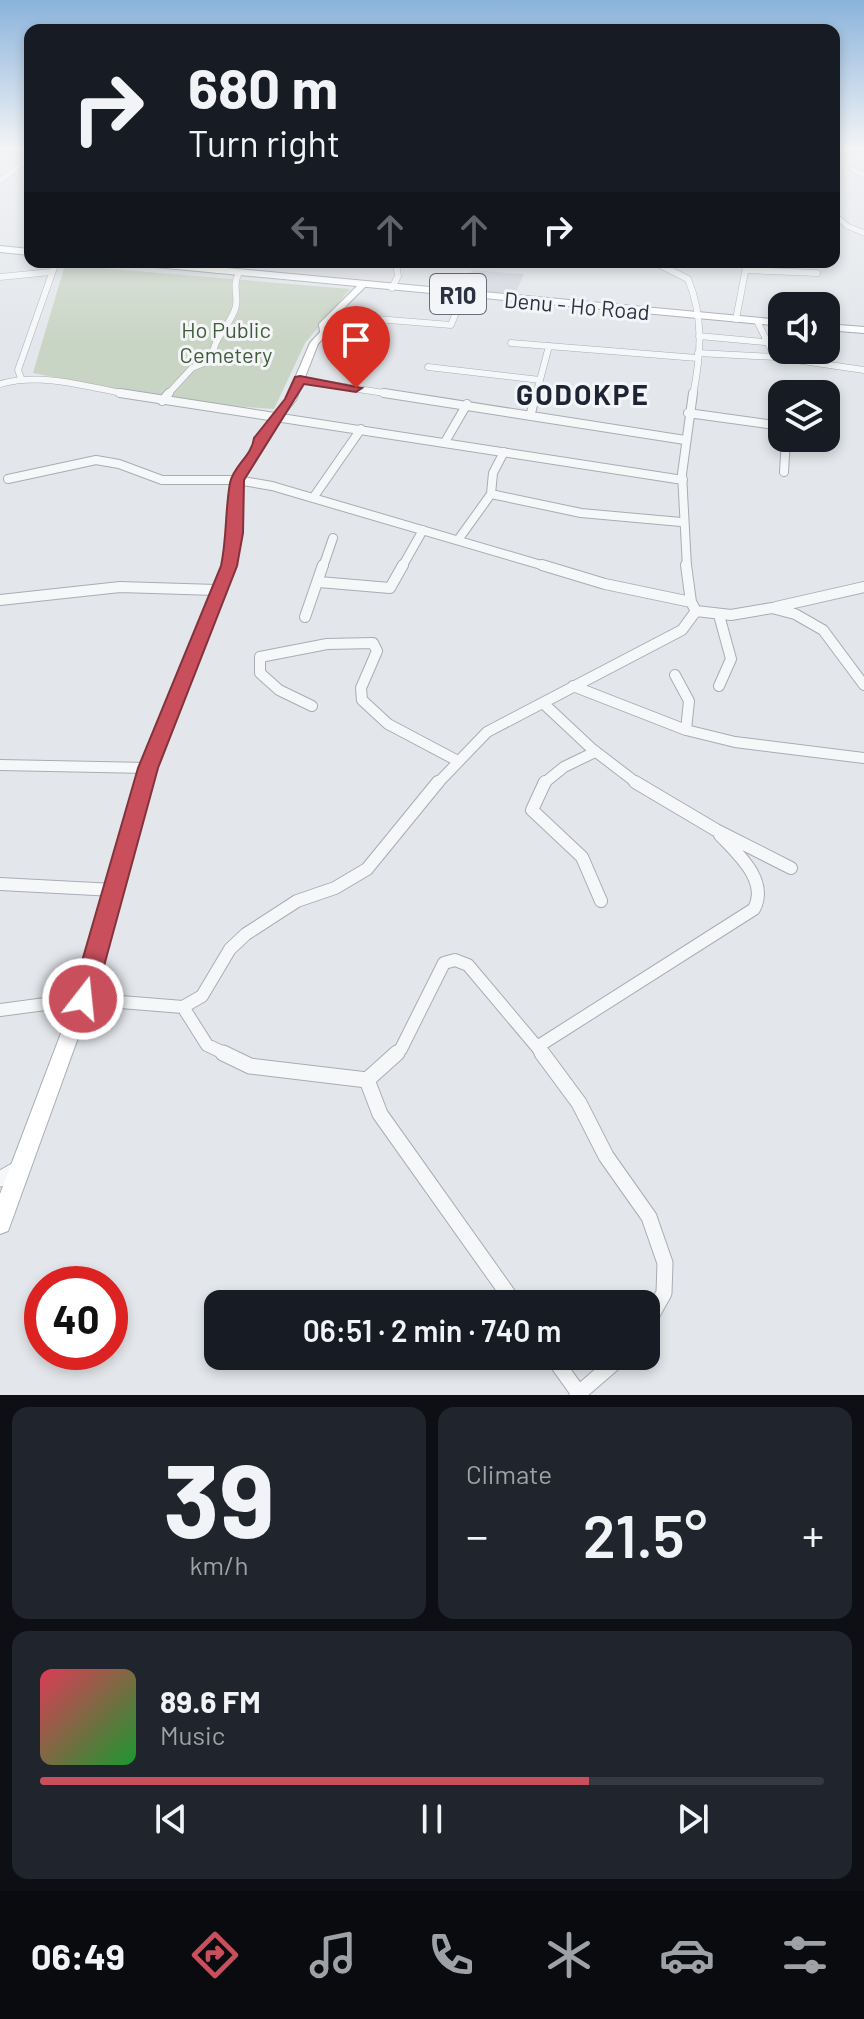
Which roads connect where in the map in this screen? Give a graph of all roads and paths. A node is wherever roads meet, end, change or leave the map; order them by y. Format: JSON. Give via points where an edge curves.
{"nodes":[{"id":1,"x":840,"y":220,"type":"edge"},
{"id":2,"x":864,"y":233,"type":"edge"},
{"id":3,"x":0,"y":249,"type":"edge"},
{"id":4,"x":24,"y":251,"type":"edge"},
{"id":5,"x":53,"y":268,"type":"edge"},
{"id":6,"x":196,"y":268,"type":"edge"},
{"id":7,"x":220,"y":268,"type":"edge"},
{"id":8,"x":397,"y":268,"type":"edge"},
{"id":9,"x":666,"y":268,"type":"edge"},
{"id":10,"x":747,"y":268,"type":"edge"},
{"id":11,"x":767,"y":268,"type":"edge"},
{"id":12,"x":217,"y":270,"type":"junction"},
{"id":13,"x":51,"y":272,"type":"junction"},
{"id":14,"x":239,"y":273,"type":"junction"},
{"id":15,"x":817,"y":273,"type":"dead end"},
{"id":16,"x":0,"y":277,"type":"edge"},
{"id":17,"x":363,"y":285,"type":"junction"},
{"id":18,"x":392,"y":288,"type":"junction"},
{"id":19,"x":463,"y":295,"type":"junction"},
{"id":20,"x":699,"y":316,"type":"junction"},
{"id":21,"x":364,"y":318,"type":"dead end"},
{"id":22,"x":736,"y":319,"type":"junction"},
{"id":23,"x":757,"y":321,"type":"junction"},
{"id":24,"x":768,"y":322,"type":"edge"},
{"id":25,"x":840,"y":328,"type":"edge"},
{"id":26,"x":864,"y":330,"type":"edge"},
{"id":27,"x":699,"y":336,"type":"junction"},
{"id":28,"x":765,"y":342,"type":"junction"},
{"id":29,"x":511,"y":343,"type":"dead end"},
{"id":30,"x":549,"y":346,"type":"junction"},
{"id":31,"x":768,"y":346,"type":"edge"},
{"id":32,"x":697,"y":356,"type":"junction"},
{"id":33,"x":768,"y":357,"type":"edge"},
{"id":34,"x":823,"y":364,"type":"edge"},
{"id":35,"x":428,"y":367,"type":"dead end"},
{"id":36,"x":864,"y":370,"type":"edge"},
{"id":37,"x":21,"y":378,"type":"junction"},
{"id":38,"x":300,"y":380,"type":"junction"},
{"id":39,"x":540,"y":380,"type":"junction"},
{"id":40,"x":0,"y":384,"type":"edge"},
{"id":41,"x":162,"y":401,"type":"junction"},
{"id":42,"x":467,"y":404,"type":"junction"},
{"id":43,"x":531,"y":413,"type":"junction"},
{"id":44,"x":688,"y":413,"type":"junction"},
{"id":45,"x":278,"y":415,"type":"junction"},
{"id":46,"x":768,"y":424,"type":"edge"},
{"id":47,"x":361,"y":429,"type":"junction"},
{"id":48,"x":685,"y":440,"type":"junction"},
{"id":49,"x":445,"y":442,"type":"junction"},
{"id":50,"x":504,"y":452,"type":"junction"},
{"id":51,"x":785,"y":452,"type":"edge"},
{"id":52,"x":784,"y":472,"type":"dead end"},
{"id":53,"x":8,"y":479,"type":"dead end"},
{"id":54,"x":237,"y":480,"type":"junction"},
{"id":55,"x":683,"y":480,"type":"junction"},
{"id":56,"x":491,"y":494,"type":"junction"},
{"id":57,"x":313,"y":498,"type":"junction"},
{"id":58,"x":681,"y":522,"type":"junction"},
{"id":59,"x":466,"y":528,"type":"junction"},
{"id":60,"x":423,"y":530,"type":"junction"},
{"id":61,"x":333,"y":538,"type":"dead end"},
{"id":62,"x":458,"y":540,"type":"junction"},
{"id":63,"x":486,"y":547,"type":"junction"},
{"id":64,"x":319,"y":582,"type":"junction"},
{"id":65,"x":864,"y":587,"type":"edge"},
{"id":66,"x":216,"y":590,"type":"junction"},
{"id":67,"x":0,"y":600,"type":"edge"},
{"id":68,"x":694,"y":606,"type":"junction"},
{"id":69,"x":772,"y":608,"type":"junction"},
{"id":70,"x":719,"y":615,"type":"junction"},
{"id":71,"x":305,"y":617,"type":"dead end"},
{"id":72,"x":675,"y":675,"type":"dead end"},
{"id":73,"x":864,"y":685,"type":"edge"},
{"id":74,"x":573,"y":686,"type":"junction"},
{"id":75,"x":719,"y":686,"type":"dead end"},
{"id":76,"x":543,"y":703,"type":"junction"},
{"id":77,"x":312,"y":706,"type":"dead end"},
{"id":78,"x":686,"y":730,"type":"junction"},
{"id":79,"x":595,"y":752,"type":"junction"},
{"id":80,"x":864,"y":758,"type":"edge"},
{"id":81,"x":456,"y":760,"type":"junction"},
{"id":82,"x":0,"y":765,"type":"edge"},
{"id":83,"x":148,"y":768,"type":"junction"},
{"id":84,"x":720,"y":835,"type":"junction"},
{"id":85,"x":791,"y":868,"type":"dead end"},
{"id":86,"x":0,"y":884,"type":"edge"},
{"id":87,"x":114,"y":890,"type":"junction"},
{"id":88,"x":601,"y":901,"type":"dead end"},
{"id":89,"x":83,"y":999,"type":"junction"},
{"id":90,"x":183,"y":1007,"type":"junction"},
{"id":91,"x":0,"y":1010,"type":"edge"},
{"id":92,"x":537,"y":1047,"type":"junction"},
{"id":93,"x":367,"y":1080,"type":"junction"},
{"id":94,"x":20,"y":1167,"type":"junction"},
{"id":95,"x":0,"y":1179,"type":"edge"},
{"id":96,"x":1,"y":1216,"type":"edge"},
{"id":97,"x":505,"y":1290,"type":"edge"},
{"id":98,"x":660,"y":1300,"type":"edge"},
{"id":99,"x":562,"y":1370,"type":"edge"},
{"id":100,"x":607,"y":1370,"type":"edge"},
{"id":101,"x":579,"y":1395,"type":"edge"}],
"edges":[{"from":1,"to":2,"type":"street"},
{"from":3,"to":4,"type":"main road"},
{"from":5,"to":13,"type":"street"},
{"from":6,"to":12,"type":"main road","name":"Denu - Ho Road","number":"R10"},
{"from":7,"to":12,"type":"street"},
{"from":8,"to":18,"type":"street"},
{"from":9,"to":20,"type":"street","via":[[688,279]]},
{"from":10,"to":22,"type":"street"},
{"from":11,"to":15,"type":"street"},
{"from":12,"to":14,"type":"main road","name":"Denu - Ho Road","number":"R10"},
{"from":13,"to":16,"type":"street"},
{"from":13,"to":37,"type":"street","via":[[18,370]]},
{"from":14,"to":17,"type":"main road","name":"Denu - Ho Road","number":"R10"},
{"from":14,"to":41,"type":"street","via":[[233,282],[234,311],[212,342],[211,360],[192,368]]},
{"from":17,"to":18,"type":"main road","name":"Denu - Ho Road","number":"R10"},
{"from":17,"to":38,"type":"street","via":[[323,324]]},
{"from":18,"to":19,"type":"main road","name":"Denu - Ho Road","number":"R10"},
{"from":19,"to":20,"type":"main road","name":"Denu - Ho Road","number":"R10"},
{"from":19,"to":21,"type":"street","via":[[451,325]]},
{"from":20,"to":22,"type":"main road","name":"Denu - Ho Road","number":"R10"},
{"from":20,"to":27,"type":"street"},
{"from":22,"to":23,"type":"main road","name":"Denu - Ho Road","number":"R10"},
{"from":23,"to":24,"type":"main road","name":"Denu - Ho Road","number":"R10"},
{"from":23,"to":28,"type":"street"},
{"from":25,"to":26,"type":"main road"},
{"from":27,"to":28,"type":"street"},
{"from":27,"to":32,"type":"street"},
{"from":28,"to":31,"type":"street"},
{"from":29,"to":30,"type":"street"},
{"from":30,"to":32,"type":"street"},
{"from":30,"to":39,"type":"street"},
{"from":32,"to":33,"type":"street"},
{"from":32,"to":44,"type":"street"},
{"from":34,"to":36,"type":"street"},
{"from":35,"to":39,"type":"street"},
{"from":37,"to":40,"type":"street"},
{"from":37,"to":41,"type":"street"},
{"from":38,"to":42,"type":"street"},
{"from":38,"to":45,"type":"street"},
{"from":39,"to":43,"type":"street"},
{"from":41,"to":45,"type":"street"},
{"from":42,"to":43,"type":"street"},
{"from":42,"to":49,"type":"street"},
{"from":43,"to":48,"type":"street"},
{"from":44,"to":46,"type":"street"},
{"from":44,"to":48,"type":"street"},
{"from":45,"to":47,"type":"street"},
{"from":45,"to":54,"type":"street"},
{"from":47,"to":49,"type":"street"},
{"from":47,"to":57,"type":"street"},
{"from":48,"to":55,"type":"street"},
{"from":49,"to":50,"type":"street"},
{"from":50,"to":55,"type":"street"},
{"from":50,"to":56,"type":"street","via":[[493,473]]},
{"from":51,"to":52,"type":"street"},
{"from":53,"to":54,"type":"street","via":[[96,460],[162,480]]},
{"from":54,"to":57,"type":"street"},
{"from":54,"to":66,"type":"street","via":[[229,566]]},
{"from":55,"to":58,"type":"street"},
{"from":56,"to":58,"type":"street","via":[[581,513]]},
{"from":56,"to":59,"type":"street"},
{"from":57,"to":60,"type":"street"},
{"from":58,"to":68,"type":"street"},
{"from":59,"to":62,"type":"street"},
{"from":59,"to":63,"type":"street"},
{"from":60,"to":62,"type":"street"},
{"from":60,"to":64,"type":"street","via":[[390,588]]},
{"from":61,"to":64,"type":"street"},
{"from":62,"to":63,"type":"street"},
{"from":63,"to":68,"type":"street"},
{"from":64,"to":71,"type":"street"},
{"from":65,"to":69,"type":"street"},
{"from":66,"to":67,"type":"street","via":[[120,587]]},
{"from":66,"to":83,"type":"street"},
{"from":68,"to":70,"type":"street"},
{"from":68,"to":74,"type":"street","via":[[682,630]]},
{"from":69,"to":70,"type":"street"},
{"from":69,"to":73,"type":"street","via":[[823,630]]},
{"from":70,"to":75,"type":"street","via":[[733,657]]},
{"from":72,"to":78,"type":"street","via":[[691,706]]},
{"from":74,"to":76,"type":"street"},
{"from":74,"to":78,"type":"street"},
{"from":76,"to":79,"type":"street"},
{"from":76,"to":81,"type":"street","via":[[487,732]]},
{"from":77,"to":81,"type":"street","via":[[279,690],[260,673],[260,657],[327,644],[373,643],[377,651],[361,688],[362,700],[388,724]]},
{"from":78,"to":80,"type":"street","via":[[735,742]]},
{"from":79,"to":84,"type":"street"},
{"from":79,"to":88,"type":"street","via":[[545,778],[532,810],[582,857]]},
{"from":81,"to":90,"type":"street","via":[[367,869],[297,901],[246,934],[230,949],[202,996]]},
{"from":82,"to":83,"type":"street"},
{"from":83,"to":87,"type":"street"},
{"from":84,"to":85,"type":"street"},
{"from":84,"to":92,"type":"street","via":[[760,888],[754,909]]},
{"from":86,"to":87,"type":"street"},
{"from":87,"to":89,"type":"street"},
{"from":89,"to":90,"type":"street"},
{"from":89,"to":91,"type":"street"},
{"from":89,"to":94,"type":"street"},
{"from":90,"to":93,"type":"street","via":[[207,1045],[250,1066]]},
{"from":92,"to":93,"type":"street","via":[[468,965],[455,960],[444,963],[401,1049]]},
{"from":92,"to":98,"type":"street","via":[[579,1103],[606,1156],[649,1217],[665,1263]]},
{"from":93,"to":97,"type":"street","via":[[380,1114]]},
{"from":94,"to":95,"type":"street"},
{"from":94,"to":96,"type":"street"},
{"from":99,"to":101,"type":"street"},
{"from":100,"to":101,"type":"street"}]}
